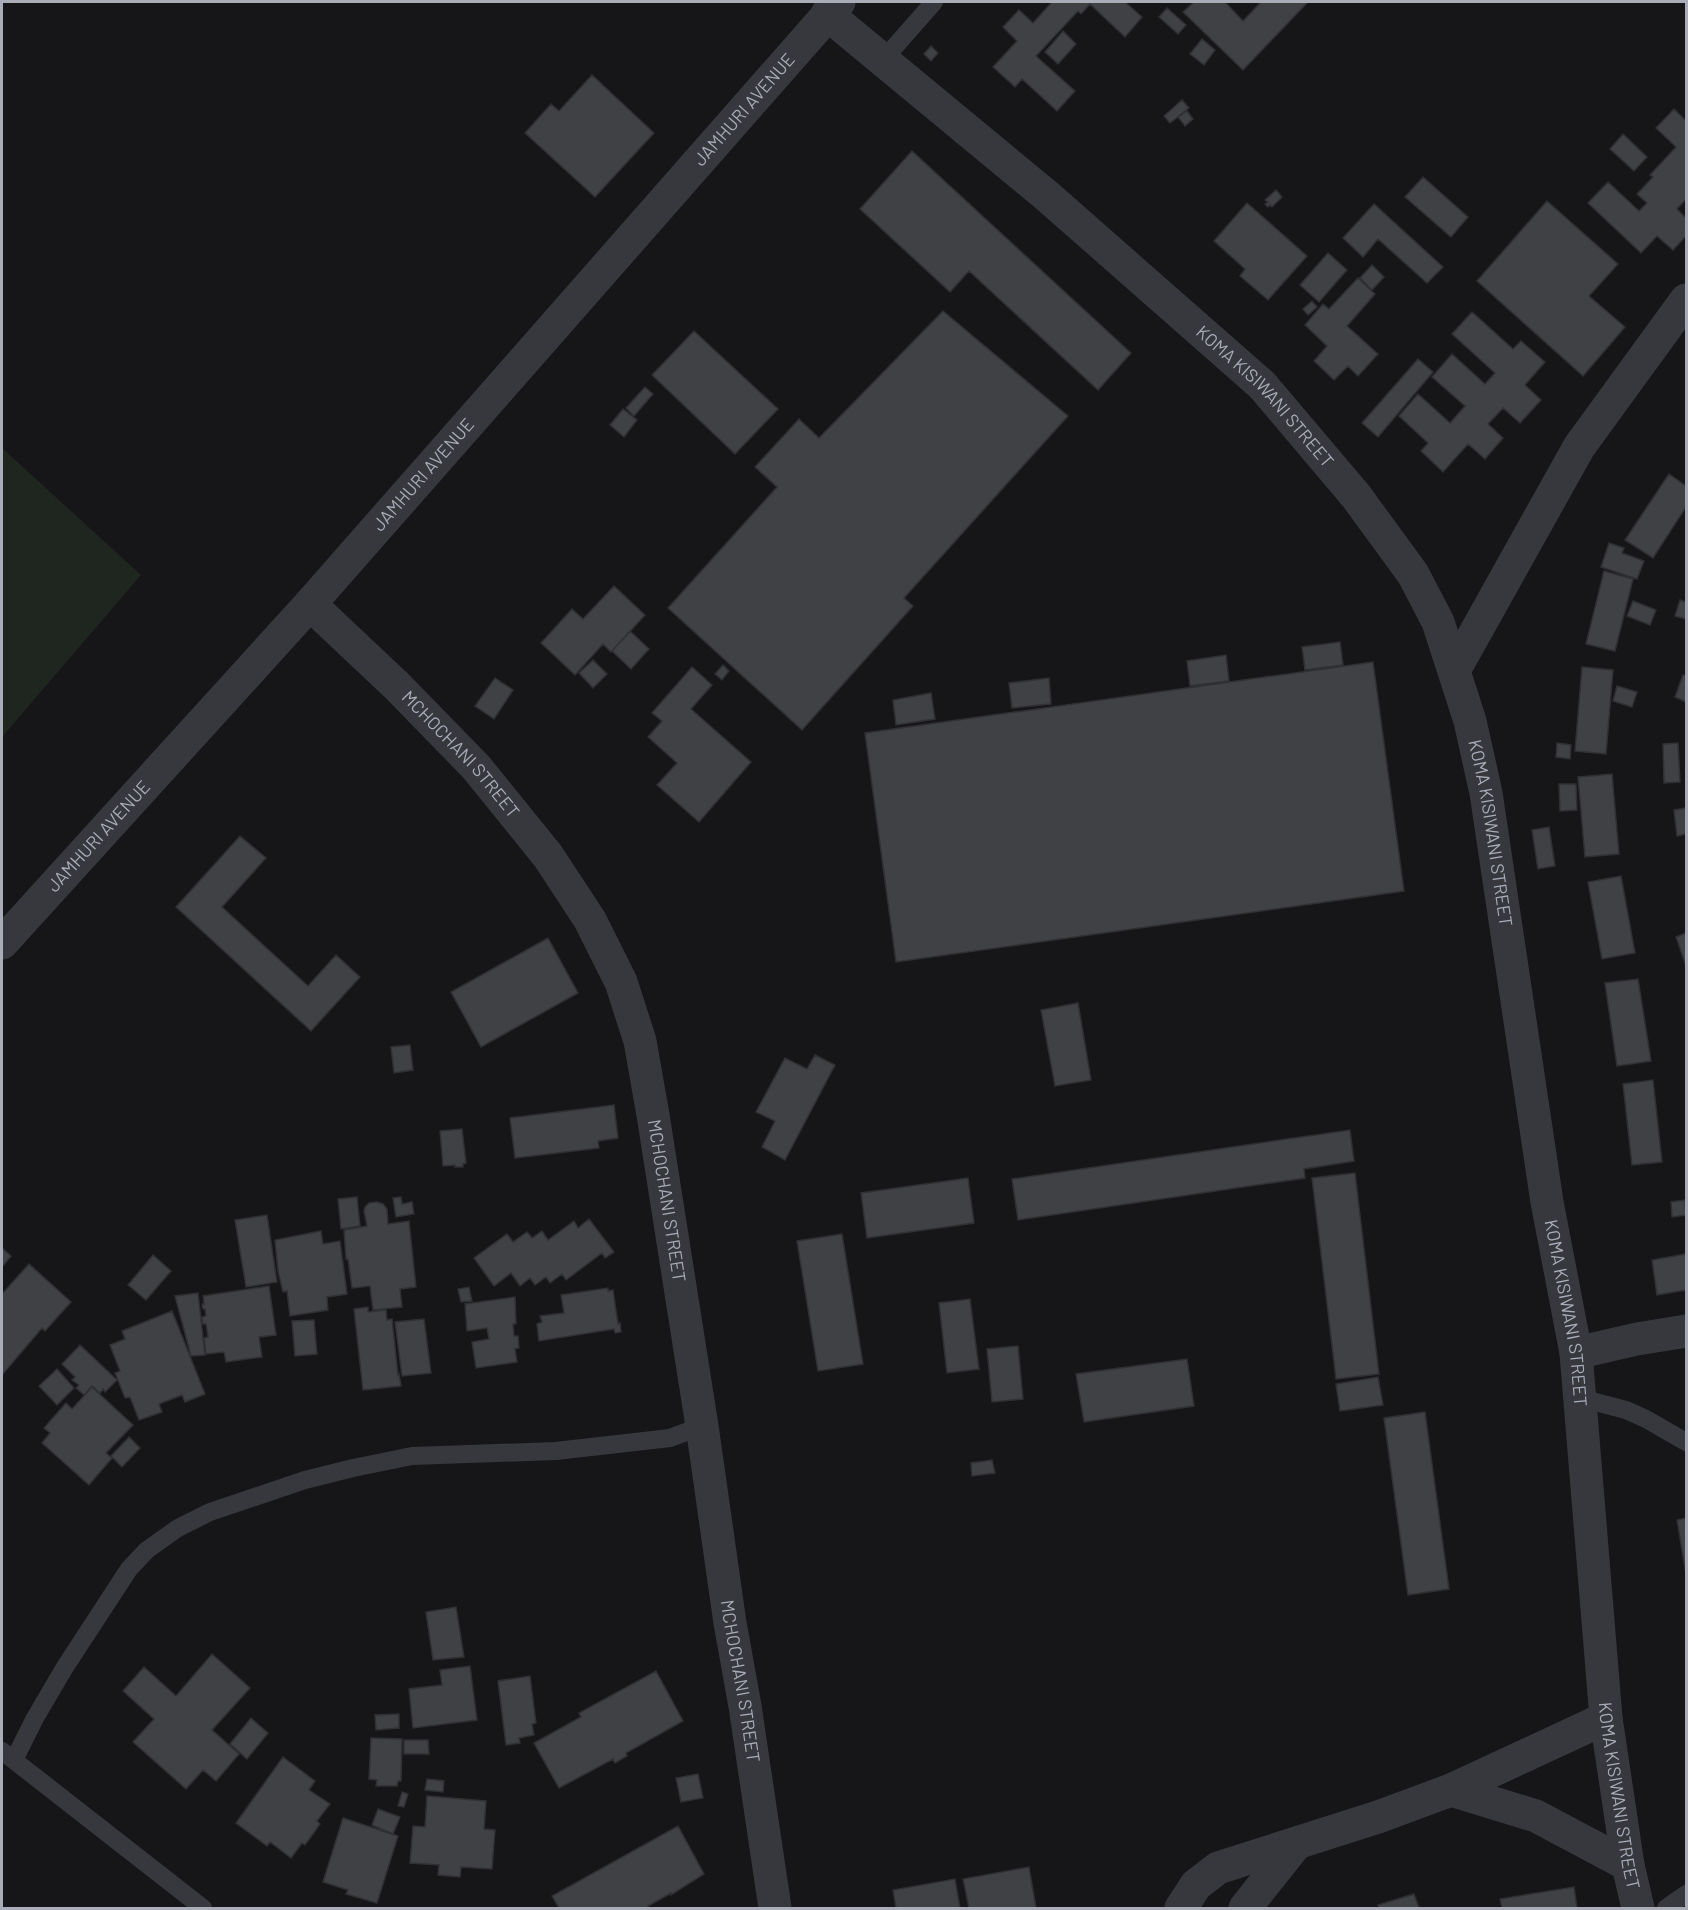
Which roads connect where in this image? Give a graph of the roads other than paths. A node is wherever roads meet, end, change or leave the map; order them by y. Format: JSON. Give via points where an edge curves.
{"nodes":[{"id":1,"x":933,"y":2,"type":"edge"},
{"id":2,"x":833,"y":8,"type":"edge"},
{"id":3,"x":883,"y":60,"type":"junction"},
{"id":4,"x":1686,"y":300,"type":"edge"},
{"id":5,"x":310,"y":604,"type":"junction"},
{"id":6,"x":1455,"y":669,"type":"junction"},
{"id":7,"x":2,"y":943,"type":"edge"},
{"id":8,"x":1686,"y":1331,"type":"edge"},
{"id":9,"x":1576,"y":1353,"type":"junction"},
{"id":10,"x":1580,"y":1398,"type":"junction"},
{"id":11,"x":702,"y":1425,"type":"junction"},
{"id":12,"x":1686,"y":1442,"type":"edge"},
{"id":13,"x":1606,"y":1718,"type":"junction"},
{"id":14,"x":8,"y":1755,"type":"edge"},
{"id":15,"x":1451,"y":1790,"type":"junction"},
{"id":16,"x":1296,"y":1844,"type":"junction"},
{"id":17,"x":1628,"y":1865,"type":"junction"},
{"id":18,"x":1686,"y":1894,"type":"edge"},
{"id":19,"x":203,"y":1908,"type":"edge"},
{"id":20,"x":775,"y":1908,"type":"edge"},
{"id":21,"x":1181,"y":1908,"type":"edge"},
{"id":22,"x":1245,"y":1908,"type":"edge"},
{"id":23,"x":1638,"y":1908,"type":"edge"},
{"id":24,"x":1666,"y":1908,"type":"edge"}],
"edges":[{"from":1,"to":3,"type":"lane"},
{"from":2,"to":3,"type":"street","name":"KOMA KISIWANI STREET"},
{"from":2,"to":5,"type":"street","name":"JAMHURI AVENUE"},
{"from":3,"to":6,"type":"street","name":"KOMA KISIWANI STREET","via":[[1047,196],[1262,385],[1356,496],[1413,574],[1438,622]]},
{"from":4,"to":6,"type":"street","via":[[1579,447]]},
{"from":5,"to":7,"type":"street","name":"JAMHURI AVENUE"},
{"from":5,"to":11,"type":"street","name":"MCHOCHANI STREET","via":[[476,767],[548,856],[590,920],[621,982],[640,1041]]},
{"from":6,"to":9,"type":"street","name":"KOMA KISIWANI STREET","via":[[1486,793],[1547,1202]]},
{"from":8,"to":9,"type":"street"},
{"from":9,"to":10,"type":"street","name":"KOMA KISIWANI STREET"},
{"from":10,"to":12,"type":"lane","via":[[1626,1410]]},
{"from":10,"to":13,"type":"street","name":"KOMA KISIWANI STREET"},
{"from":11,"to":14,"type":"lane","via":[[670,1438],[556,1451],[412,1456],[314,1478],[210,1512],[178,1528],[147,1550],[129,1569]]},
{"from":11,"to":20,"type":"street","name":"MCHOCHANI STREET"},
{"from":13,"to":15,"type":"street"},
{"from":13,"to":17,"type":"street","name":"KOMA KISIWANI STREET"},
{"from":14,"to":19,"type":"lane"},
{"from":15,"to":16,"type":"street"},
{"from":15,"to":17,"type":"street","via":[[1536,1816]]},
{"from":16,"to":21,"type":"street","via":[[1218,1868],[1196,1886]]},
{"from":16,"to":22,"type":"street"},
{"from":17,"to":23,"type":"street","name":"KOMA KISIWANI STREET"},
{"from":18,"to":24,"type":"lane"}]}
